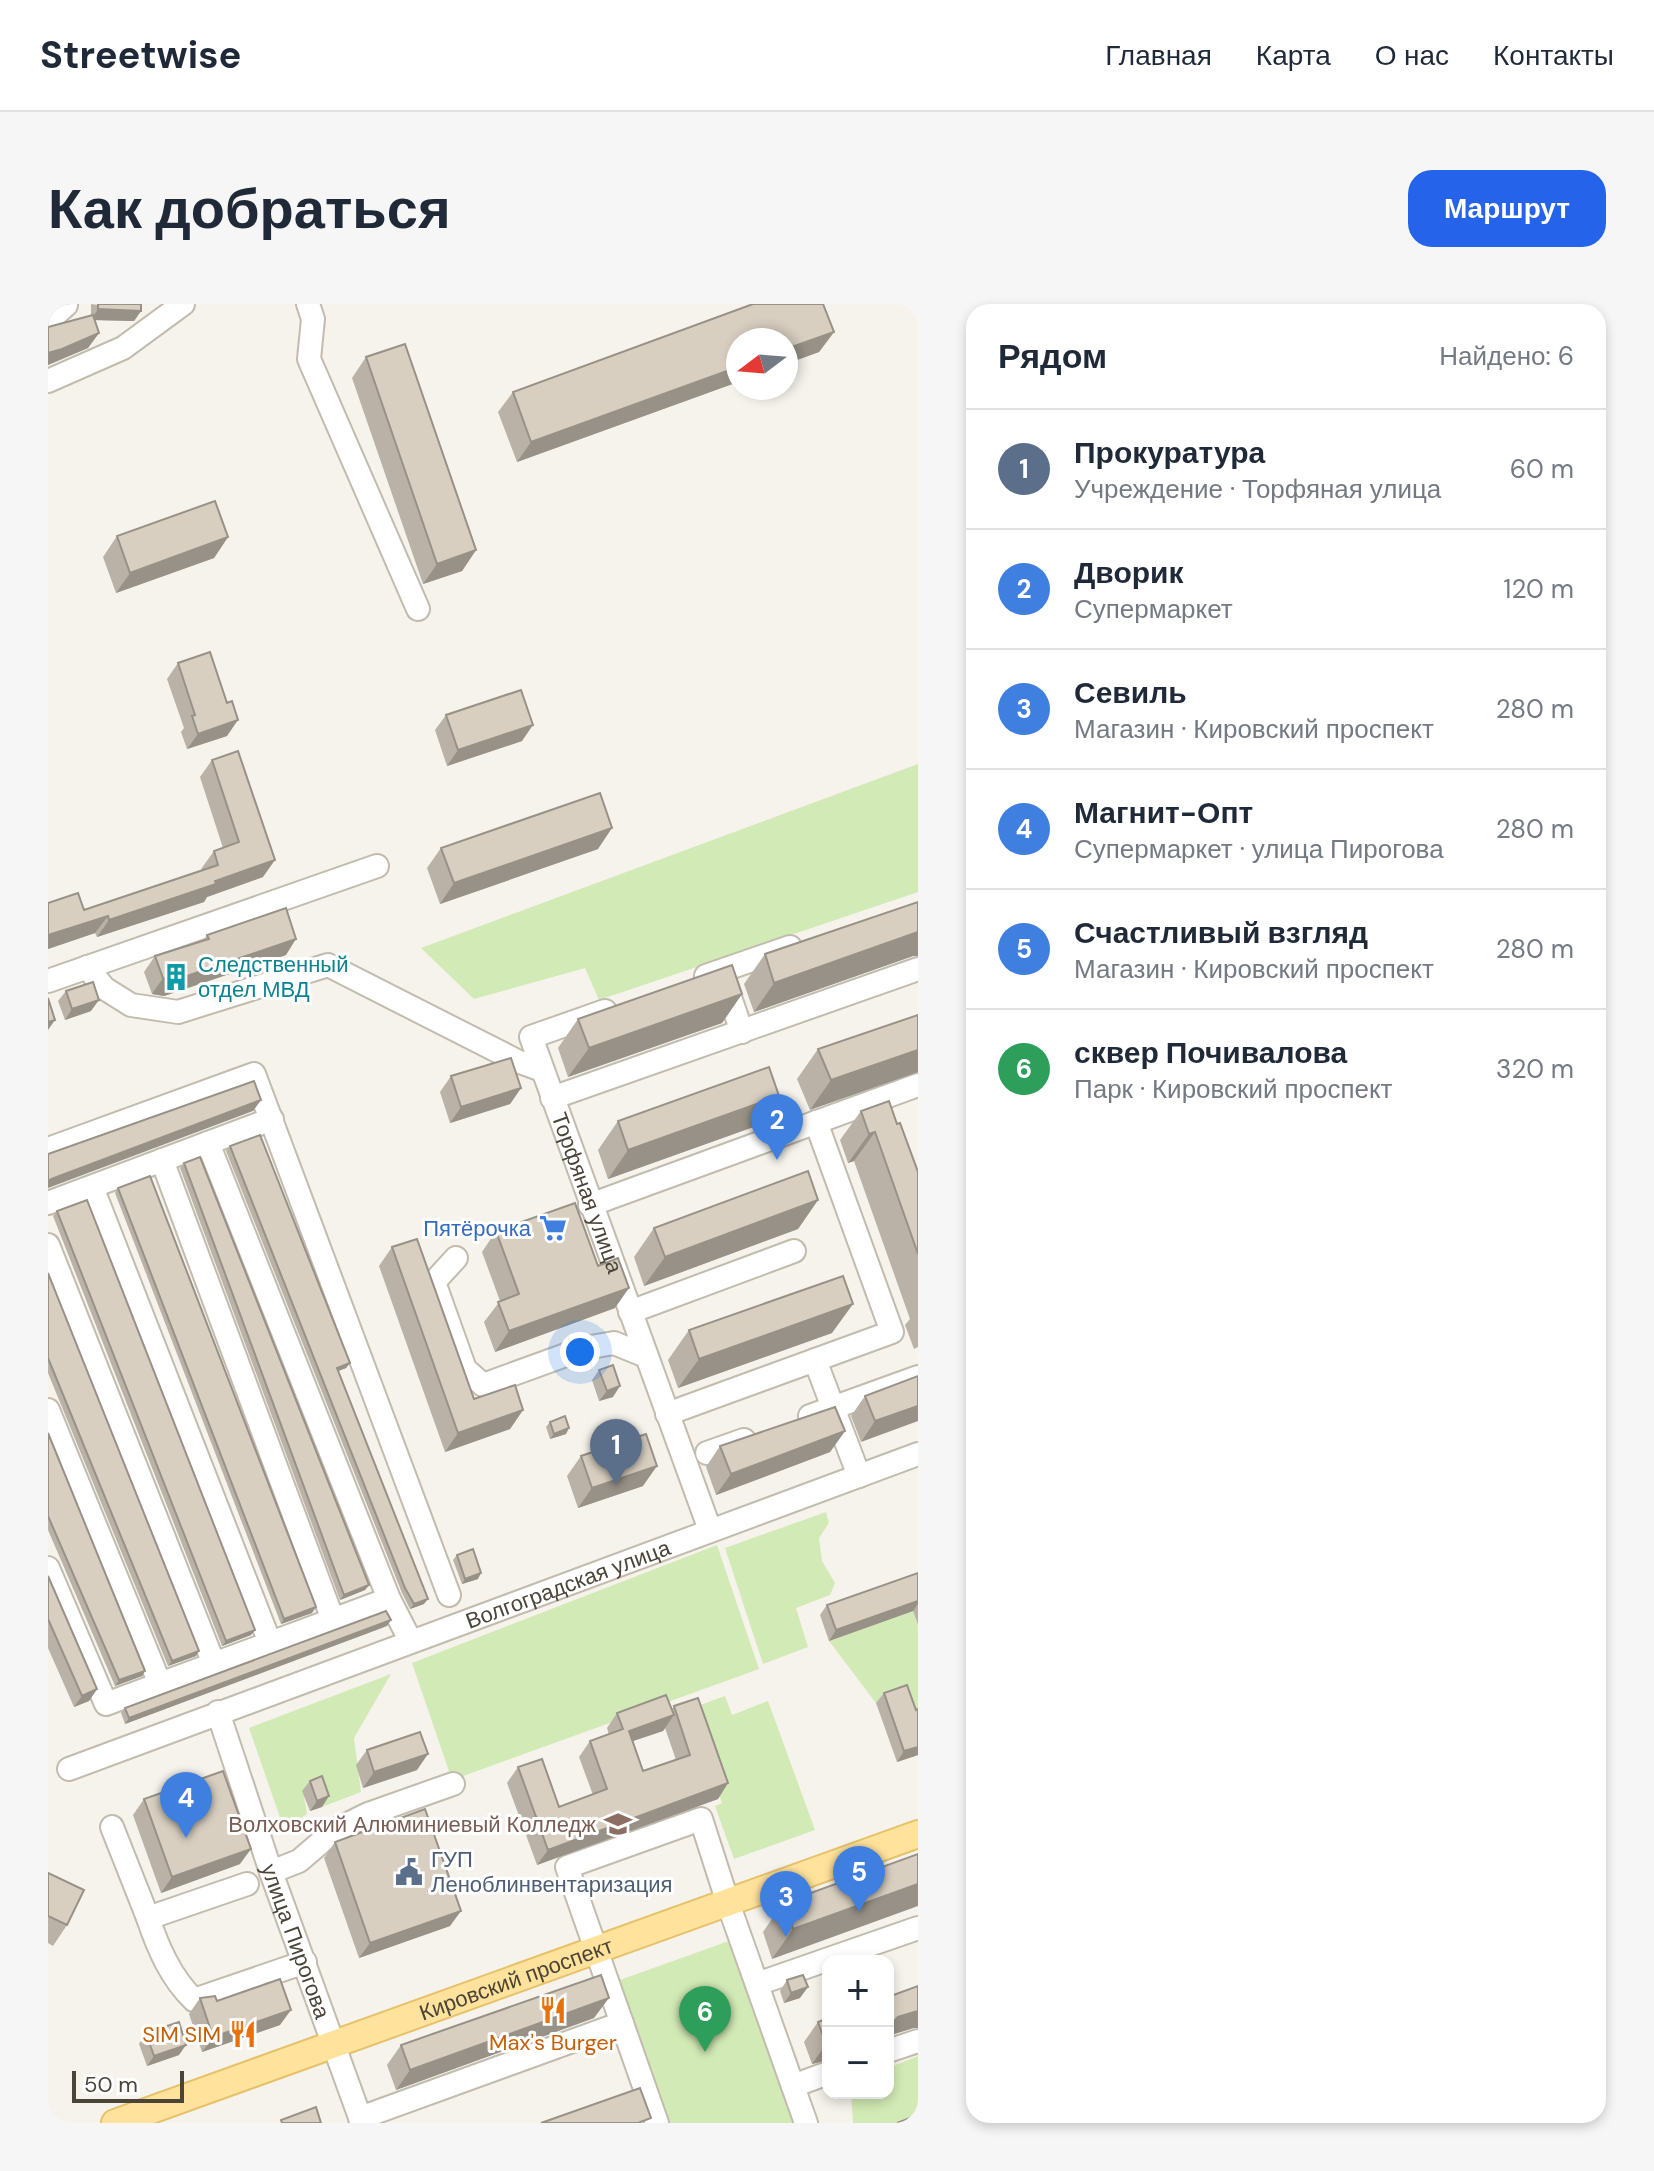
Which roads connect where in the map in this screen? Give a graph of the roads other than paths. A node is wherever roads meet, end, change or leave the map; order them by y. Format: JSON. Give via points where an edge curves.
{"nodes":[{"id":1,"x":183,"y":304,"type":"edge"},
{"id":2,"x":308,"y":304,"type":"edge"},
{"id":3,"x":66,"y":305,"type":"edge"},
{"id":4,"x":48,"y":321,"type":"edge"},
{"id":5,"x":48,"y":381,"type":"edge"},
{"id":6,"x":418,"y":609,"type":"dead end"},
{"id":7,"x":377,"y":866,"type":"dead end"},
{"id":8,"x":812,"y":939,"type":"edge"},
{"id":9,"x":87,"y":967,"type":"junction"},
{"id":10,"x":918,"y":969,"type":"edge"},
{"id":11,"x":722,"y":971,"type":"junction"},
{"id":12,"x":48,"y":981,"type":"edge"},
{"id":13,"x":692,"y":981,"type":"edge"},
{"id":14,"x":619,"y":1007,"type":"edge"},
{"id":15,"x":742,"y":1032,"type":"junction"},
{"id":16,"x":542,"y":1070,"type":"junction"},
{"id":17,"x":918,"y":1085,"type":"edge"},
{"id":18,"x":552,"y":1098,"type":"junction"},
{"id":19,"x":272,"y":1119,"type":"junction"},
{"id":20,"x":816,"y":1122,"type":"junction"},
{"id":21,"x":208,"y":1143,"type":"junction"},
{"id":22,"x":48,"y":1149,"type":"edge"},
{"id":23,"x":162,"y":1160,"type":"junction"},
{"id":24,"x":92,"y":1187,"type":"junction"},
{"id":25,"x":48,"y":1203,"type":"edge"},
{"id":26,"x":590,"y":1205,"type":"junction"},
{"id":27,"x":48,"y":1245,"type":"edge"},
{"id":28,"x":794,"y":1251,"type":"dead end"},
{"id":29,"x":456,"y":1258,"type":"dead end"},
{"id":30,"x":630,"y":1312,"type":"junction"},
{"id":31,"x":646,"y":1356,"type":"junction"},
{"id":32,"x":815,"y":1360,"type":"junction"},
{"id":33,"x":918,"y":1377,"type":"edge"},
{"id":34,"x":833,"y":1408,"type":"junction"},
{"id":35,"x":48,"y":1410,"type":"edge"},
{"id":36,"x":667,"y":1414,"type":"junction"},
{"id":37,"x":791,"y":1423,"type":"edge"},
{"id":38,"x":763,"y":1433,"type":"edge"},
{"id":39,"x":707,"y":1453,"type":"dead end"},
{"id":40,"x":918,"y":1454,"type":"edge"},
{"id":41,"x":859,"y":1476,"type":"junction"},
{"id":42,"x":710,"y":1530,"type":"junction"},
{"id":43,"x":48,"y":1568,"type":"edge"},
{"id":44,"x":449,"y":1595,"type":"dead end"},
{"id":45,"x":389,"y":1599,"type":"junction"},
{"id":46,"x":333,"y":1620,"type":"junction"},
{"id":47,"x":410,"y":1640,"type":"junction"},
{"id":48,"x":270,"y":1643,"type":"junction"},
{"id":49,"x":214,"y":1664,"type":"junction"},
{"id":50,"x":160,"y":1684,"type":"junction"},
{"id":51,"x":218,"y":1712,"type":"junction"},
{"id":52,"x":69,"y":1769,"type":"dead end"},
{"id":53,"x":453,"y":1784,"type":"dead end"},
{"id":54,"x":112,"y":1827,"type":"dead end"},
{"id":55,"x":918,"y":1834,"type":"edge"},
{"id":56,"x":271,"y":1872,"type":"junction"},
{"id":57,"x":247,"y":1884,"type":"dead end"},
{"id":58,"x":728,"y":1903,"type":"junction"},
{"id":59,"x":148,"y":1918,"type":"junction"},
{"id":60,"x":918,"y":1928,"type":"edge"},
{"id":61,"x":596,"y":1950,"type":"junction"},
{"id":62,"x":305,"y":1962,"type":"junction"},
{"id":63,"x":757,"y":1984,"type":"junction"},
{"id":64,"x":622,"y":2023,"type":"junction"},
{"id":65,"x":918,"y":2041,"type":"edge"},
{"id":66,"x":335,"y":2046,"type":"junction"},
{"id":67,"x":894,"y":2049,"type":"edge"},
{"id":68,"x":822,"y":2075,"type":"edge"},
{"id":69,"x":793,"y":2086,"type":"junction"},
{"id":70,"x":361,"y":2120,"type":"edge"},
{"id":71,"x":115,"y":2123,"type":"edge"},
{"id":72,"x":657,"y":2123,"type":"edge"},
{"id":73,"x":806,"y":2123,"type":"edge"}],
"edges":[{"from":1,"to":5,"type":"street","via":[[123,348]]},
{"from":2,"to":6,"type":"street","via":[[313,319],[309,359]]},
{"from":3,"to":4,"type":"street"},
{"from":7,"to":9,"type":"street"},
{"from":8,"to":11,"type":"street"},
{"from":9,"to":12,"type":"street"},
{"from":9,"to":16,"type":"street","via":[[104,988],[131,1005],[178,1012],[328,965]]},
{"from":10,"to":15,"type":"street"},
{"from":11,"to":13,"type":"street"},
{"from":11,"to":15,"type":"street"},
{"from":14,"to":16,"type":"street","name":"Торфяная улица","via":[[531,1037]]},
{"from":15,"to":18,"type":"street"},
{"from":16,"to":18,"type":"street","name":"Торфяная улица"},
{"from":17,"to":20,"type":"street"},
{"from":18,"to":26,"type":"street","name":"Торфяная улица"},
{"from":19,"to":21,"type":"street"},
{"from":19,"to":22,"type":"street","via":[[254,1074]]},
{"from":19,"to":44,"type":"street"},
{"from":20,"to":26,"type":"street"},
{"from":20,"to":32,"type":"street","via":[[892,1332]]},
{"from":21,"to":23,"type":"street"},
{"from":21,"to":45,"type":"street"},
{"from":23,"to":24,"type":"street"},
{"from":23,"to":46,"type":"street"},
{"from":24,"to":25,"type":"street"},
{"from":24,"to":48,"type":"street"},
{"from":26,"to":30,"type":"street","name":"Торфяная улица"},
{"from":27,"to":49,"type":"street"},
{"from":28,"to":30,"type":"street"},
{"from":29,"to":31,"type":"street","via":[[434,1282],[465,1369],[483,1385],[585,1348],[614,1343]]},
{"from":30,"to":31,"type":"street","name":"Торфяная улица"},
{"from":31,"to":36,"type":"street","name":"Торфяная улица"},
{"from":32,"to":34,"type":"street"},
{"from":32,"to":36,"type":"street"},
{"from":33,"to":34,"type":"street"},
{"from":34,"to":37,"type":"street"},
{"from":34,"to":41,"type":"street"},
{"from":35,"to":50,"type":"street"},
{"from":36,"to":42,"type":"street","name":"Торфяная улица"},
{"from":38,"to":39,"type":"street"},
{"from":40,"to":41,"type":"street","name":"Волгоградская улица"},
{"from":41,"to":42,"type":"street","name":"Волгоградская улица"},
{"from":42,"to":47,"type":"street","name":"Волгоградская улица"},
{"from":43,"to":50,"type":"street","via":[[106,1704]]},
{"from":45,"to":46,"type":"street"},
{"from":45,"to":47,"type":"street"},
{"from":46,"to":48,"type":"street"},
{"from":47,"to":51,"type":"street","name":"Волгоградская улица"},
{"from":48,"to":49,"type":"street"},
{"from":49,"to":50,"type":"street"},
{"from":51,"to":52,"type":"street","name":"Волгоградская улица"},
{"from":51,"to":56,"type":"street","name":"улица Пирогова"},
{"from":53,"to":56,"type":"street","via":[[356,1820],[299,1861]]},
{"from":54,"to":59,"type":"street"},
{"from":55,"to":58,"type":"main road","name":"Кировский проспект"},
{"from":56,"to":62,"type":"street","name":"улица Пирогова"},
{"from":57,"to":59,"type":"street"},
{"from":58,"to":61,"type":"main road","name":"Кировский проспект"},
{"from":58,"to":61,"type":"street","via":[[701,1819],[567,1867]]},
{"from":58,"to":63,"type":"street"},
{"from":59,"to":62,"type":"street","via":[[179,1986],[194,2000]]},
{"from":60,"to":63,"type":"street"},
{"from":61,"to":64,"type":"street"},
{"from":61,"to":66,"type":"main road","name":"Кировский проспект"},
{"from":62,"to":66,"type":"street","name":"улица Пирогова"},
{"from":63,"to":69,"type":"street"},
{"from":64,"to":70,"type":"street"},
{"from":64,"to":72,"type":"street"},
{"from":65,"to":67,"type":"street"},
{"from":66,"to":70,"type":"street","name":"улица Пирогова"},
{"from":66,"to":71,"type":"main road","name":"Кировский проспект"},
{"from":68,"to":69,"type":"street"},
{"from":69,"to":73,"type":"street"}]}
